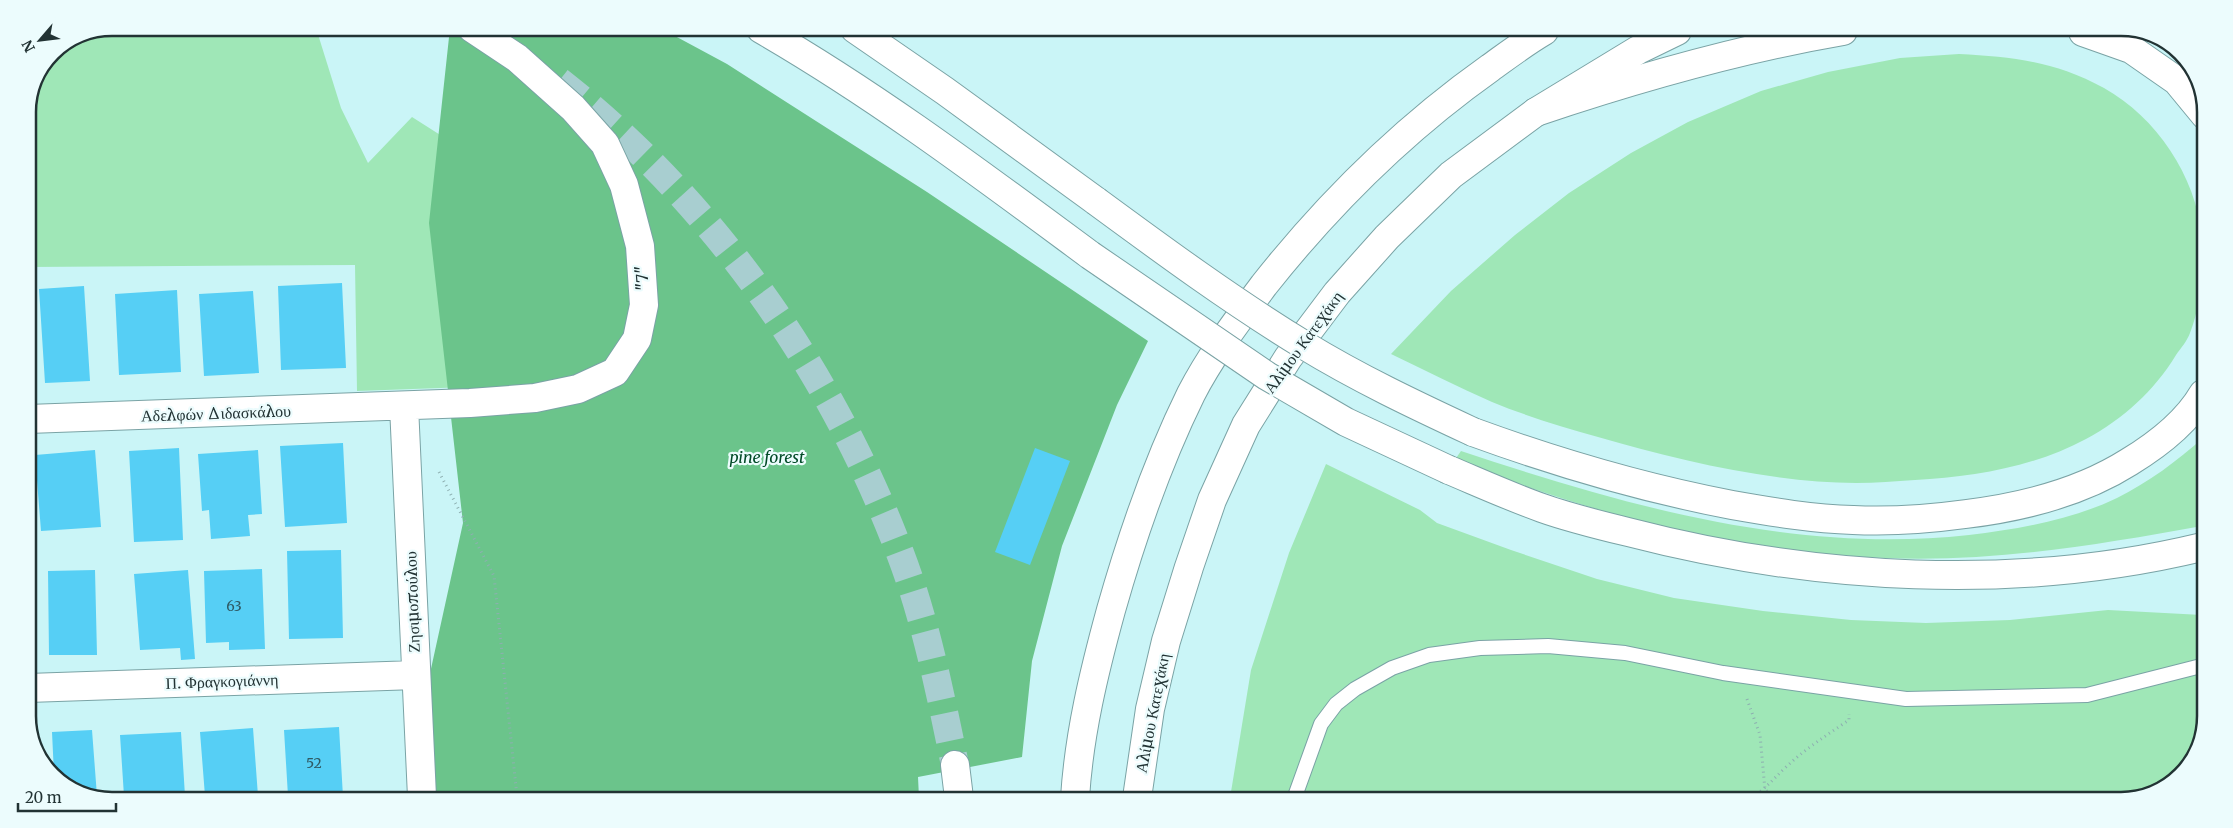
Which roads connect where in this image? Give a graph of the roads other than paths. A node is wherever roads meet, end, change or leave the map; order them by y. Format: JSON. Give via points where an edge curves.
{"nodes":[{"id":1,"x":484,"y":36,"type":"edge"},
{"id":2,"x":773,"y":36,"type":"edge"},
{"id":3,"x":864,"y":36,"type":"edge"},
{"id":4,"x":1537,"y":36,"type":"edge"},
{"id":5,"x":1667,"y":36,"type":"edge"},
{"id":6,"x":1819,"y":36,"type":"edge"},
{"id":7,"x":2094,"y":36,"type":"edge"},
{"id":8,"x":2197,"y":105,"type":"edge"},
{"id":9,"x":1536,"y":112,"type":"junction"},
{"id":10,"x":2197,"y":405,"type":"edge"},
{"id":11,"x":404,"y":406,"type":"junction"},
{"id":12,"x":36,"y":419,"type":"edge"},
{"id":13,"x":2197,"y":548,"type":"edge"},
{"id":14,"x":2197,"y":667,"type":"edge"},
{"id":15,"x":416,"y":675,"type":"junction"},
{"id":16,"x":36,"y":688,"type":"edge"},
{"id":17,"x":955,"y":765,"type":"tunnel mouth"},
{"id":18,"x":422,"y":792,"type":"edge"},
{"id":19,"x":958,"y":792,"type":"edge"},
{"id":20,"x":1076,"y":792,"type":"edge"},
{"id":21,"x":1138,"y":792,"type":"edge"},
{"id":22,"x":1297,"y":792,"type":"edge"}],
"edges":[{"from":1,"to":11,"type":"main road","name":"\"7\"","via":[[517,58],[573,108],[605,144],[624,185],[640,246],[644,305],[637,339],[615,372],[578,389],[535,398]]},
{"from":2,"to":13,"type":"main road","bridge":true,"via":[[928,135],[1090,255],[1267,376],[1346,422],[1543,509],[1681,546],[1850,570],[2005,574],[2101,565]]},
{"from":3,"to":10,"type":"main road","bridge":true,"via":[[945,91],[1210,285],[1305,346],[1388,392],[1472,432],[1619,480],[1772,512],[1853,520],[1940,517],[2007,508],[2053,497],[2105,477],[2156,445]]},
{"from":4,"to":20,"type":"main road","via":[[1411,128],[1345,192],[1290,253],[1228,334],[1192,393],[1156,473],[1128,551],[1088,698]]},
{"from":5,"to":9,"type":"main road","name":"Αλίμου Κατεχάκη"},
{"from":6,"to":9,"type":"main road","via":[[1674,68]]},
{"from":7,"to":8,"type":"main road","via":[[2131,50],[2161,70],[2177,81]]},
{"from":9,"to":21,"type":"main road","name":"Αλίμου Κατεχάκη","via":[[1452,175],[1387,237],[1337,293],[1288,358],[1246,424],[1212,500],[1166,641],[1150,710]]},
{"from":11,"to":12,"type":"main road","name":"Αδελφών Διδασκάλου"},
{"from":11,"to":15,"type":"main road","name":"Ζησιμοπούλου"},
{"from":14,"to":22,"type":"lane","via":[[2087,696],[1906,699],[1745,676],[1626,653],[1548,646],[1480,648],[1429,655],[1392,668],[1336,704],[1321,724]]},
{"from":15,"to":16,"type":"main road","name":"Π. Φραγκογιάννη"},
{"from":15,"to":18,"type":"main road","name":"Ζησιμοπούλου"},
{"from":17,"to":19,"type":"main road"}]}
